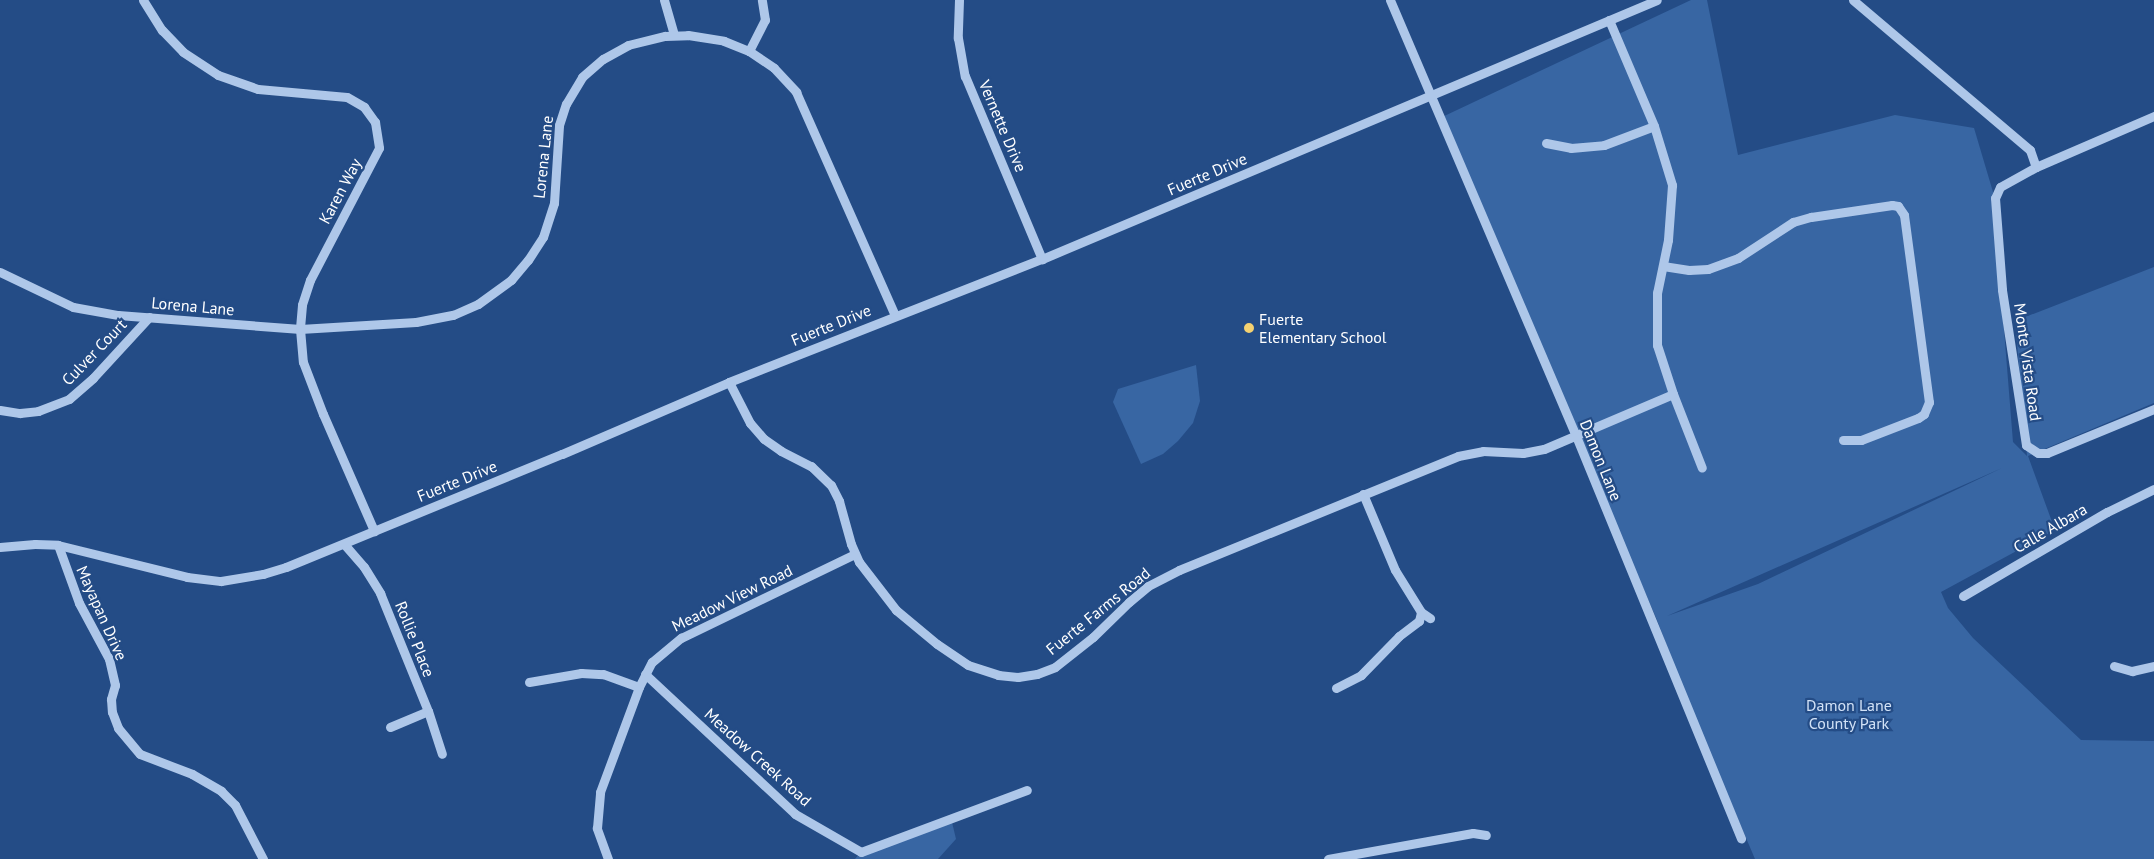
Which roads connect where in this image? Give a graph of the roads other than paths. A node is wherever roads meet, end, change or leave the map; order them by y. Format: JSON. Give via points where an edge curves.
{"nodes":[{"id":1,"x":143,"y":0,"type":"edge"},
{"id":2,"x":664,"y":0,"type":"edge"},
{"id":3,"x":762,"y":0,"type":"edge"},
{"id":4,"x":959,"y":0,"type":"edge"},
{"id":5,"x":1390,"y":0,"type":"edge"},
{"id":6,"x":1657,"y":0,"type":"edge"},
{"id":7,"x":1853,"y":0,"type":"edge"},
{"id":8,"x":1609,"y":20,"type":"junction"},
{"id":9,"x":674,"y":35,"type":"junction"},
{"id":10,"x":749,"y":51,"type":"junction"},
{"id":11,"x":1430,"y":94,"type":"junction"},
{"id":12,"x":2154,"y":116,"type":"edge"},
{"id":13,"x":1654,"y":126,"type":"junction"},
{"id":14,"x":1546,"y":143,"type":"dead end"},
{"id":15,"x":2036,"y":167,"type":"junction"},
{"id":16,"x":1042,"y":259,"type":"junction"},
{"id":17,"x":1663,"y":266,"type":"junction"},
{"id":18,"x":0,"y":272,"type":"edge"},
{"id":19,"x":895,"y":315,"type":"junction"},
{"id":20,"x":148,"y":317,"type":"junction"},
{"id":21,"x":300,"y":329,"type":"junction"},
{"id":22,"x":729,"y":382,"type":"junction"},
{"id":23,"x":1673,"y":394,"type":"junction"},
{"id":24,"x":2154,"y":409,"type":"edge"},
{"id":25,"x":0,"y":410,"type":"edge"},
{"id":26,"x":1576,"y":436,"type":"junction"},
{"id":27,"x":1843,"y":440,"type":"dead end"},
{"id":28,"x":1702,"y":468,"type":"dead end"},
{"id":29,"x":2154,"y":490,"type":"edge"},
{"id":30,"x":1363,"y":494,"type":"junction"},
{"id":31,"x":374,"y":531,"type":"junction"},
{"id":32,"x":344,"y":544,"type":"junction"},
{"id":33,"x":58,"y":546,"type":"junction"},
{"id":34,"x":0,"y":547,"type":"edge"},
{"id":35,"x":855,"y":554,"type":"junction"},
{"id":36,"x":1963,"y":596,"type":"dead end"},
{"id":37,"x":1421,"y":612,"type":"junction"},
{"id":38,"x":1430,"y":618,"type":"dead end"},
{"id":39,"x":2114,"y":666,"type":"dead end"},
{"id":40,"x":2154,"y":666,"type":"edge"},
{"id":41,"x":644,"y":674,"type":"junction"},
{"id":42,"x":529,"y":682,"type":"dead end"},
{"id":43,"x":639,"y":687,"type":"junction"},
{"id":44,"x":1336,"y":688,"type":"dead end"},
{"id":45,"x":428,"y":711,"type":"junction"},
{"id":46,"x":390,"y":728,"type":"dead end"},
{"id":47,"x":442,"y":754,"type":"dead end"},
{"id":48,"x":1027,"y":790,"type":"dead end"},
{"id":49,"x":1486,"y":835,"type":"dead end"},
{"id":50,"x":1741,"y":838,"type":"dead end"},
{"id":51,"x":263,"y":859,"type":"edge"},
{"id":52,"x":608,"y":859,"type":"edge"},
{"id":53,"x":1328,"y":859,"type":"edge"}],
"edges":[{"from":1,"to":21,"type":"street","name":"Karen Way","via":[[162,30],[183,52],[218,75],[258,89],[346,97],[364,107],[375,122],[380,148],[310,280],[302,305]]},
{"from":2,"to":9,"type":"street"},
{"from":3,"to":10,"type":"street","via":[[765,20]]},
{"from":4,"to":16,"type":"street","name":"Vernette Drive","via":[[958,38],[965,76]]},
{"from":5,"to":11,"type":"street","name":"Damon Lane"},
{"from":6,"to":8,"type":"street","name":"Fuerte Drive"},
{"from":7,"to":15,"type":"street","via":[[2030,150]]},
{"from":8,"to":11,"type":"street","name":"Fuerte Drive"},
{"from":8,"to":13,"type":"street"},
{"from":9,"to":10,"type":"street","name":"Lorena Lane","via":[[712,38]]},
{"from":9,"to":21,"type":"street","name":"Lorena Lane","via":[[642,40],[615,52],[591,68],[577,84],[559,125],[554,203],[546,229],[528,260],[498,291],[466,310],[434,320]]},
{"from":10,"to":19,"type":"street","name":"Lorena Lane","via":[[782,76],[802,102]]},
{"from":11,"to":16,"type":"street","name":"Fuerte Drive"},
{"from":11,"to":26,"type":"street","name":"Damon Lane"},
{"from":12,"to":15,"type":"street","name":"Monte Vista Road"},
{"from":13,"to":14,"type":"street","via":[[1604,145],[1571,148]]},
{"from":13,"to":17,"type":"street","via":[[1672,185]]},
{"from":15,"to":24,"type":"street","name":"Monte Vista Road","via":[[2000,187],[1995,198],[2002,290],[2026,445],[2038,453],[2047,453]]},
{"from":16,"to":19,"type":"street","name":"Fuerte Drive"},
{"from":17,"to":23,"type":"street","via":[[1657,293],[1657,344]]},
{"from":17,"to":27,"type":"street","via":[[1708,269],[1733,260],[1793,222],[1898,206],[1904,215],[1929,402],[1924,414],[1918,418],[1861,440]]},
{"from":18,"to":20,"type":"street","name":"Lorena Lane","via":[[73,307]]},
{"from":19,"to":22,"type":"street","name":"Fuerte Drive"},
{"from":20,"to":21,"type":"street","name":"Lorena Lane"},
{"from":20,"to":25,"type":"street","name":"Culver Court","via":[[93,378],[69,399],[38,411]]},
{"from":21,"to":31,"type":"street","name":"Karen Way","via":[[303,362]]},
{"from":22,"to":31,"type":"street","name":"Fuerte Drive"},
{"from":22,"to":35,"type":"street","name":"Fuerte Farms Road","via":[[744,414],[760,435],[781,451],[811,466],[831,485]]},
{"from":23,"to":26,"type":"street","name":"Fuerte Farms Road"},
{"from":23,"to":28,"type":"street"},
{"from":26,"to":30,"type":"street","name":"Fuerte Farms Road","via":[[1534,451],[1483,451],[1458,456]]},
{"from":26,"to":50,"type":"street","name":"Damon Lane"},
{"from":29,"to":36,"type":"street","name":"Calle Albara","via":[[2106,512]]},
{"from":30,"to":35,"type":"street","name":"Fuerte Farms Road","via":[[1168,575],[1129,602],[1077,651],[1046,671],[1028,676],[998,675],[978,670],[937,644],[887,601]]},
{"from":30,"to":37,"type":"street","via":[[1395,570]]},
{"from":31,"to":32,"type":"street","name":"Fuerte Drive"},
{"from":32,"to":33,"type":"street","name":"Fuerte Drive","via":[[269,572],[221,581],[187,577]]},
{"from":32,"to":45,"type":"street","name":"Rollie Place","via":[[380,593]]},
{"from":33,"to":34,"type":"street","name":"Fuerte Drive"},
{"from":33,"to":51,"type":"street","name":"Mayapan Drive","via":[[79,604],[109,659],[115,685],[112,712],[118,728],[140,754],[192,774],[221,791],[235,804]]},
{"from":35,"to":41,"type":"street","name":"Meadow View Road","via":[[681,638],[661,653]]},
{"from":37,"to":38,"type":"street"},
{"from":37,"to":44,"type":"street","via":[[1419,621],[1399,636],[1361,675]]},
{"from":39,"to":40,"type":"street","via":[[2132,671]]},
{"from":41,"to":43,"type":"street","name":"Meadow View Road"},
{"from":41,"to":48,"type":"street","name":"Meadow Creek Road","via":[[795,814],[861,852]]},
{"from":42,"to":43,"type":"street","via":[[603,674]]},
{"from":43,"to":52,"type":"street","name":"Meadow View Road","via":[[600,792],[597,828]]},
{"from":45,"to":46,"type":"street"},
{"from":45,"to":47,"type":"street","name":"Rollie Place"},
{"from":49,"to":53,"type":"street","via":[[1473,833]]}]}
